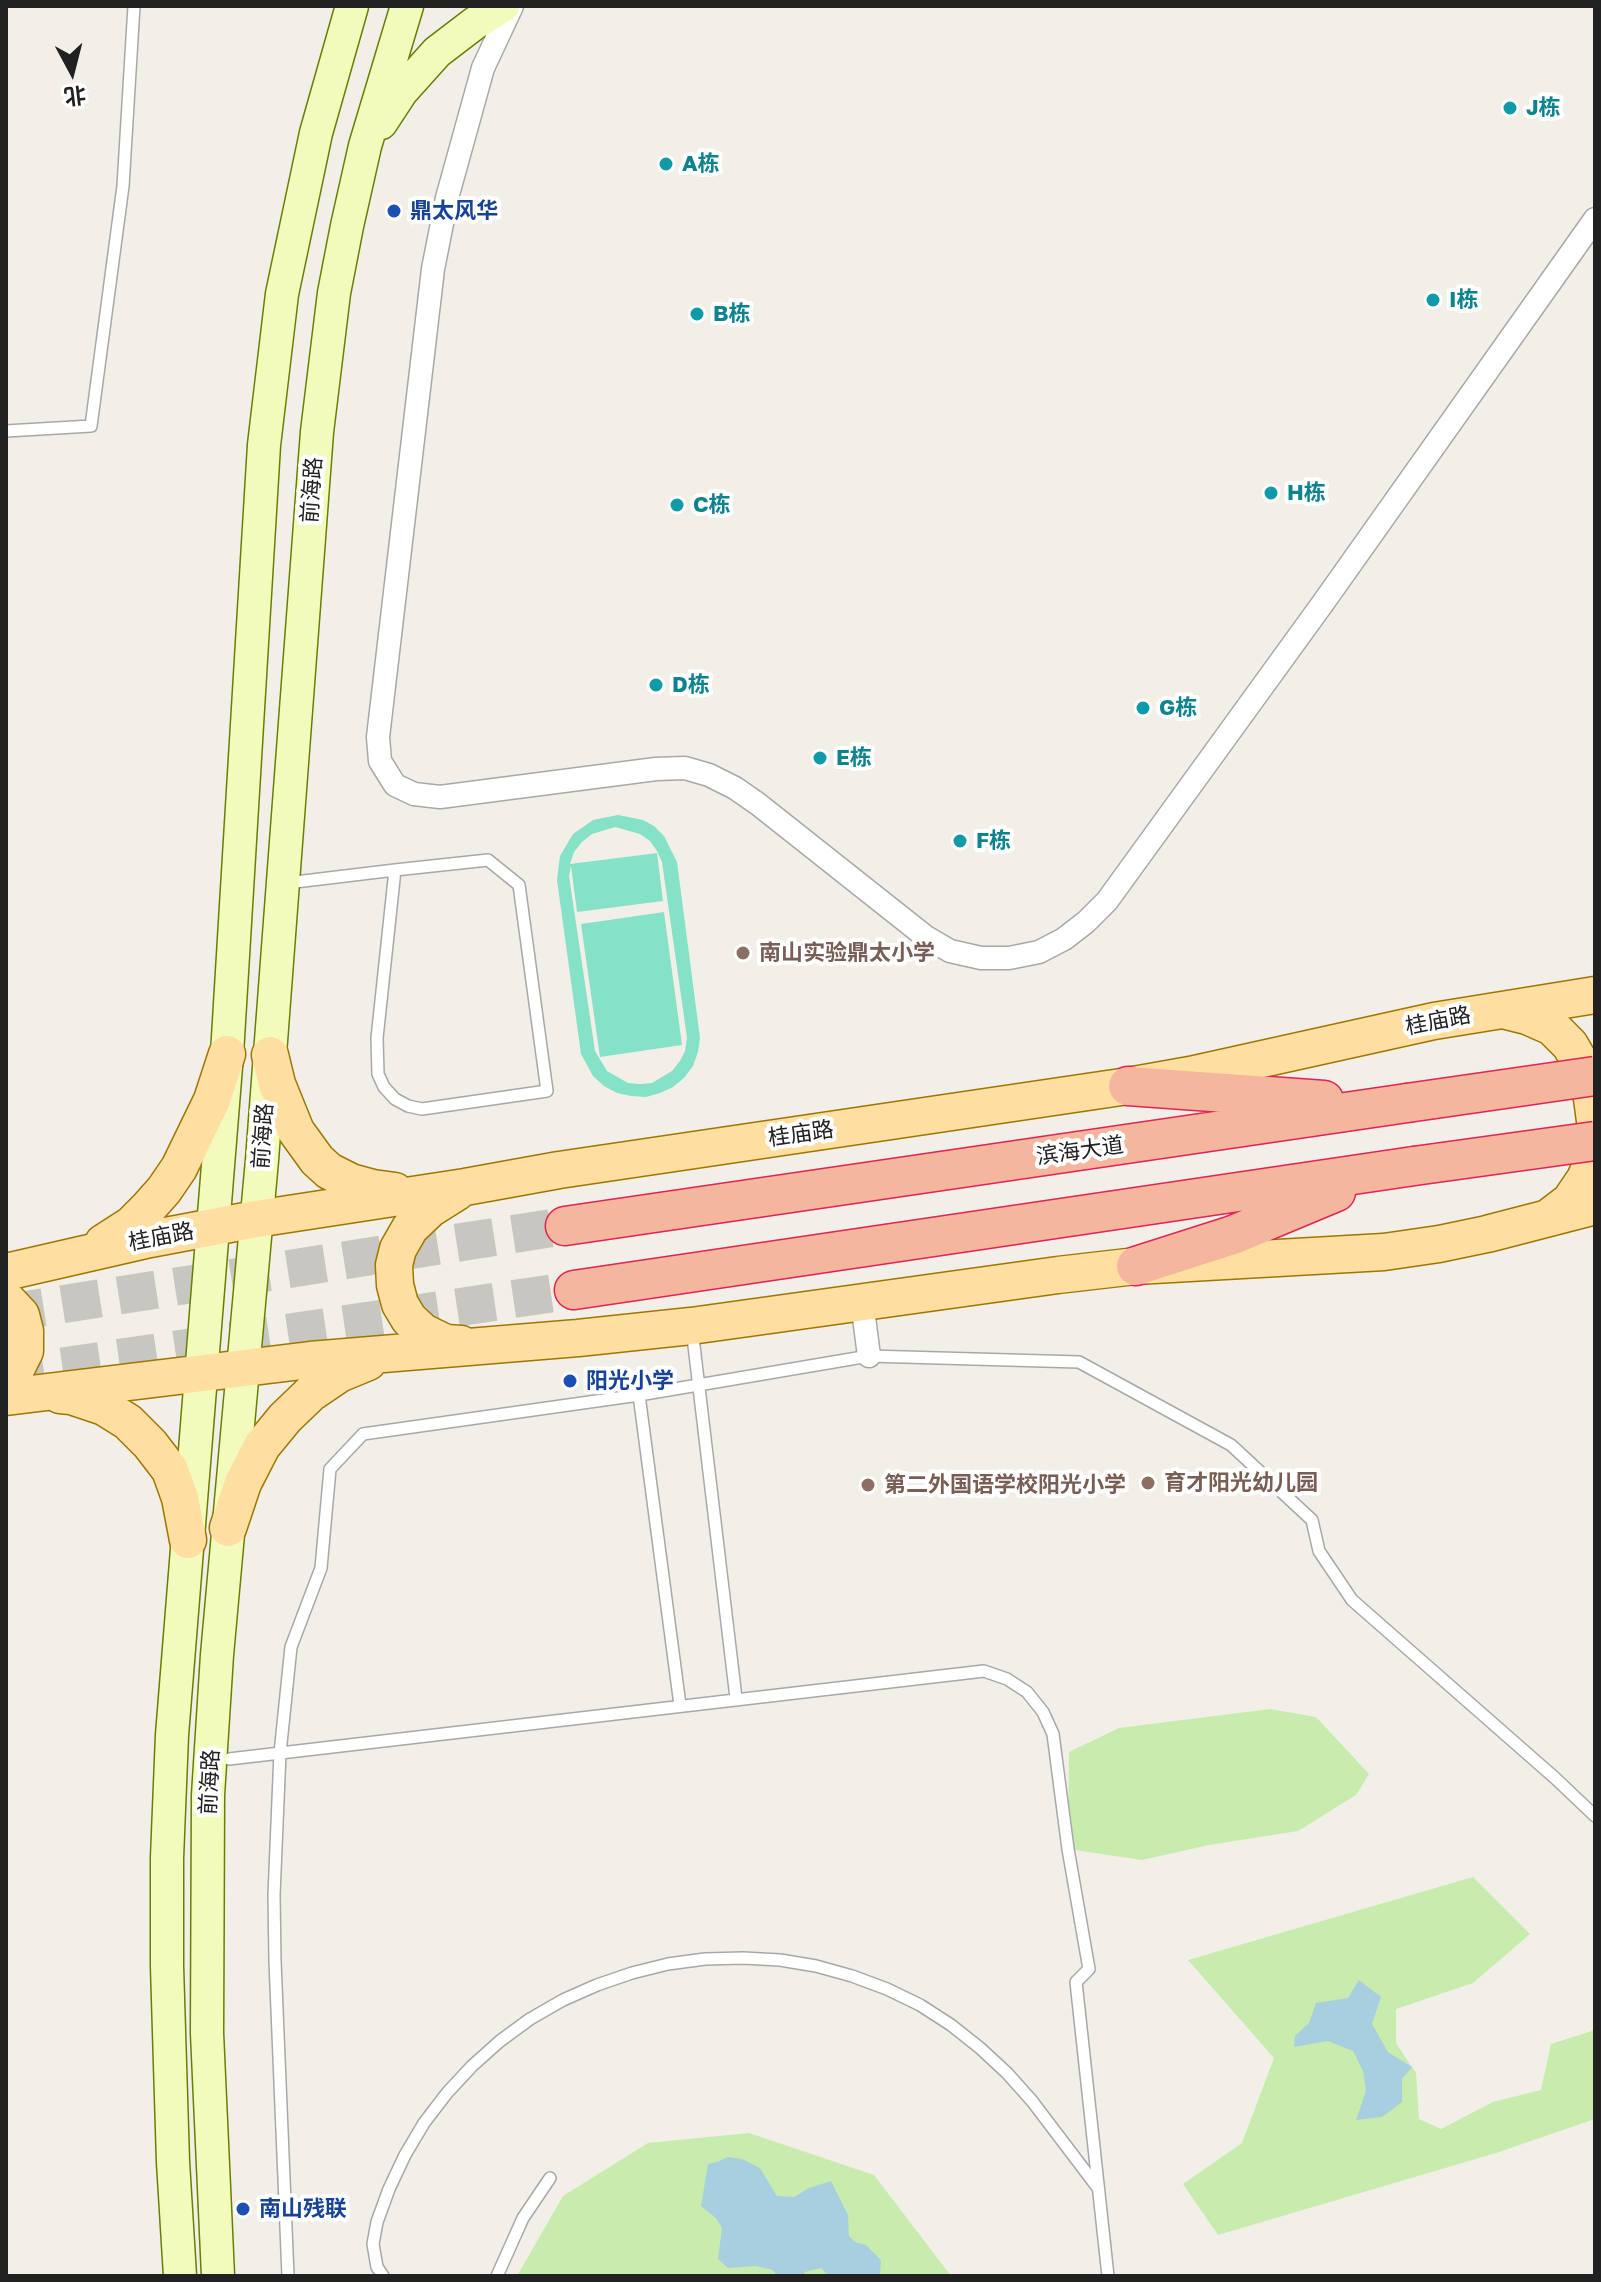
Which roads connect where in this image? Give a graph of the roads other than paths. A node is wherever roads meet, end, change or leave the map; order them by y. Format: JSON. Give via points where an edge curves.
{"nodes":[{"id":1,"x":134,"y":6,"type":"edge"},
{"id":2,"x":352,"y":6,"type":"edge"},
{"id":3,"x":407,"y":6,"type":"edge"},
{"id":4,"x":503,"y":6,"type":"edge"},
{"id":5,"x":512,"y":6,"type":"edge"},
{"id":6,"x":365,"y":146,"type":"junction"},
{"id":7,"x":1595,"y":219,"type":"edge"},
{"id":8,"x":6,"y":431,"type":"edge"},
{"id":9,"x":395,"y":870,"type":"junction"},
{"id":10,"x":283,"y":883,"type":"junction"},
{"id":11,"x":1595,"y":995,"type":"edge"},
{"id":12,"x":1499,"y":1010,"type":"junction"},
{"id":13,"x":227,"y":1054,"type":"junction"},
{"id":14,"x":270,"y":1055,"type":"junction"},
{"id":15,"x":1595,"y":1076,"type":"edge"},
{"id":16,"x":1128,"y":1086,"type":"junction"},
{"id":17,"x":1407,"y":1103,"type":"junction"},
{"id":18,"x":1595,"y":1121,"type":"edge"},
{"id":19,"x":1595,"y":1140,"type":"edge"},
{"id":20,"x":1414,"y":1166,"type":"junction"},
{"id":21,"x":449,"y":1190,"type":"junction"},
{"id":22,"x":1595,"y":1206,"type":"edge"},
{"id":23,"x":1548,"y":1218,"type":"junction"},
{"id":24,"x":256,"y":1219,"type":"junction"},
{"id":25,"x":565,"y":1226,"type":"tunnel mouth"},
{"id":26,"x":214,"y":1227,"type":"junction"},
{"id":27,"x":80,"y":1254,"type":"junction"},
{"id":28,"x":1136,"y":1266,"type":"junction"},
{"id":29,"x":6,"y":1272,"type":"edge"},
{"id":30,"x":574,"y":1290,"type":"tunnel mouth"},
{"id":31,"x":6,"y":1299,"type":"edge"},
{"id":32,"x":862,"y":1302,"type":"junction"},
{"id":33,"x":691,"y":1326,"type":"junction"},
{"id":34,"x":479,"y":1346,"type":"junction"},
{"id":35,"x":406,"y":1352,"type":"junction"},
{"id":36,"x":869,"y":1356,"type":"junction"},
{"id":37,"x":243,"y":1367,"type":"junction"},
{"id":38,"x":202,"y":1373,"type":"junction"},
{"id":39,"x":699,"y":1385,"type":"junction"},
{"id":40,"x":15,"y":1389,"type":"edge"},
{"id":41,"x":639,"y":1395,"type":"junction"},
{"id":42,"x":228,"y":1528,"type":"junction"},
{"id":43,"x":188,"y":1540,"type":"junction"},
{"id":44,"x":736,"y":1698,"type":"junction"},
{"id":45,"x":680,"y":1705,"type":"junction"},
{"id":46,"x":280,"y":1753,"type":"junction"},
{"id":47,"x":229,"y":1759,"type":"dead end"},
{"id":48,"x":1595,"y":1816,"type":"edge"},
{"id":49,"x":550,"y":2178,"type":"dead end"},
{"id":50,"x":1098,"y":2189,"type":"junction"},
{"id":51,"x":180,"y":2276,"type":"edge"},
{"id":52,"x":218,"y":2276,"type":"edge"},
{"id":53,"x":288,"y":2276,"type":"edge"},
{"id":54,"x":383,"y":2276,"type":"edge"},
{"id":55,"x":497,"y":2276,"type":"edge"},
{"id":56,"x":1108,"y":2276,"type":"edge"}],
"edges":[{"from":1,"to":8,"type":"lane","via":[[123,186],[91,426]]},
{"from":2,"to":13,"type":"main road","name":"前海路","via":[[316,133],[273,361]]},
{"from":3,"to":6,"type":"main road","name":"前海路"},
{"from":4,"to":6,"type":"main road","via":[[437,52],[402,91]]},
{"from":5,"to":7,"type":"street","via":[[483,68],[433,269],[378,737],[380,761],[395,785],[440,797],[656,769],[685,768],[709,775],[758,804],[926,937],[950,951],[981,958],[1039,952],[1064,939],[1107,901]]},
{"from":6,"to":10,"type":"main road","name":"前海路","via":[[334,293],[317,432]]},
{"from":9,"to":9,"type":"lane","via":[[377,1038],[378,1074],[384,1087],[395,1099],[422,1109],[547,1091],[519,885],[488,860]]},
{"from":9,"to":10,"type":"lane"},
{"from":10,"to":14,"type":"main road","name":"前海路"},
{"from":11,"to":12,"type":"main road","name":"桂庙路"},
{"from":12,"to":16,"type":"main road","name":"桂庙路"},
{"from":12,"to":18,"type":"main road","via":[[1552,1027],[1570,1045],[1584,1069]]},
{"from":13,"to":26,"type":"main road","name":"前海路"},
{"from":13,"to":27,"type":"main road","via":[[206,1114],[164,1190],[131,1225]]},
{"from":14,"to":21,"type":"main road","via":[[296,1131],[329,1171],[373,1188]]},
{"from":14,"to":24,"type":"main road","name":"前海路"},
{"from":15,"to":17,"type":"highway","name":"滨海大道","bridge":true},
{"from":16,"to":17,"type":"highway"},
{"from":16,"to":21,"type":"main road","name":"桂庙路"},
{"from":17,"to":25,"type":"highway","name":"滨海大道"},
{"from":19,"to":20,"type":"highway","bridge":true},
{"from":19,"to":23,"type":"main road","via":[[1585,1179],[1570,1201]]},
{"from":20,"to":28,"type":"highway"},
{"from":20,"to":30,"type":"highway"},
{"from":21,"to":24,"type":"main road","name":"桂庙路"},
{"from":21,"to":34,"type":"main road","via":[[410,1228],[398,1249],[395,1285],[400,1304],[423,1332],[446,1343]]},
{"from":22,"to":23,"type":"main road"},
{"from":23,"to":28,"type":"main road","via":[[1384,1252]]},
{"from":24,"to":26,"type":"main road","name":"桂庙路"},
{"from":24,"to":37,"type":"main road","name":"前海路"},
{"from":26,"to":27,"type":"main road","name":"桂庙路"},
{"from":26,"to":38,"type":"main road","name":"前海路"},
{"from":27,"to":29,"type":"main road","name":"桂庙路"},
{"from":28,"to":32,"type":"main road"},
{"from":31,"to":40,"type":"main road","via":[[21,1315],[25,1331]]},
{"from":32,"to":33,"type":"main road"},
{"from":32,"to":36,"type":"street"},
{"from":33,"to":34,"type":"main road"},
{"from":33,"to":39,"type":"lane"},
{"from":34,"to":35,"type":"main road"},
{"from":35,"to":37,"type":"main road"},
{"from":35,"to":42,"type":"main road","via":[[339,1374],[285,1418],[262,1446]]},
{"from":36,"to":39,"type":"lane"},
{"from":36,"to":48,"type":"lane","via":[[1079,1362],[1231,1445],[1312,1520],[1319,1551],[1352,1600]]},
{"from":37,"to":38,"type":"main road"},
{"from":37,"to":42,"type":"main road","name":"前海路"},
{"from":38,"to":40,"type":"main road"},
{"from":38,"to":43,"type":"main road","name":"前海路"},
{"from":39,"to":41,"type":"lane"},
{"from":39,"to":44,"type":"lane"},
{"from":40,"to":43,"type":"main road","via":[[71,1396],[128,1422],[170,1470]]},
{"from":41,"to":45,"type":"lane"},
{"from":41,"to":46,"type":"lane","via":[[363,1434],[330,1469],[321,1568],[291,1647]]},
{"from":42,"to":52,"type":"main road","name":"前海路","via":[[208,1795],[206,1922]]},
{"from":43,"to":51,"type":"main road","name":"前海路","via":[[167,1858],[169,2056]]},
{"from":44,"to":45,"type":"lane"},
{"from":44,"to":50,"type":"lane","via":[[984,1671],[1027,1692],[1043,1712],[1053,1734],[1089,1969],[1076,1982]]},
{"from":45,"to":46,"type":"lane"},
{"from":46,"to":47,"type":"lane"},
{"from":46,"to":53,"type":"lane","via":[[275,1961]]},
{"from":49,"to":55,"type":"lane","via":[[523,2218]]},
{"from":50,"to":54,"type":"lane","via":[[1007,2073],[920,2005],[816,1966],[705,1959],[632,1973],[563,2000],[472,2066],[424,2123],[389,2189],[373,2244]]},
{"from":50,"to":56,"type":"lane"}]}
